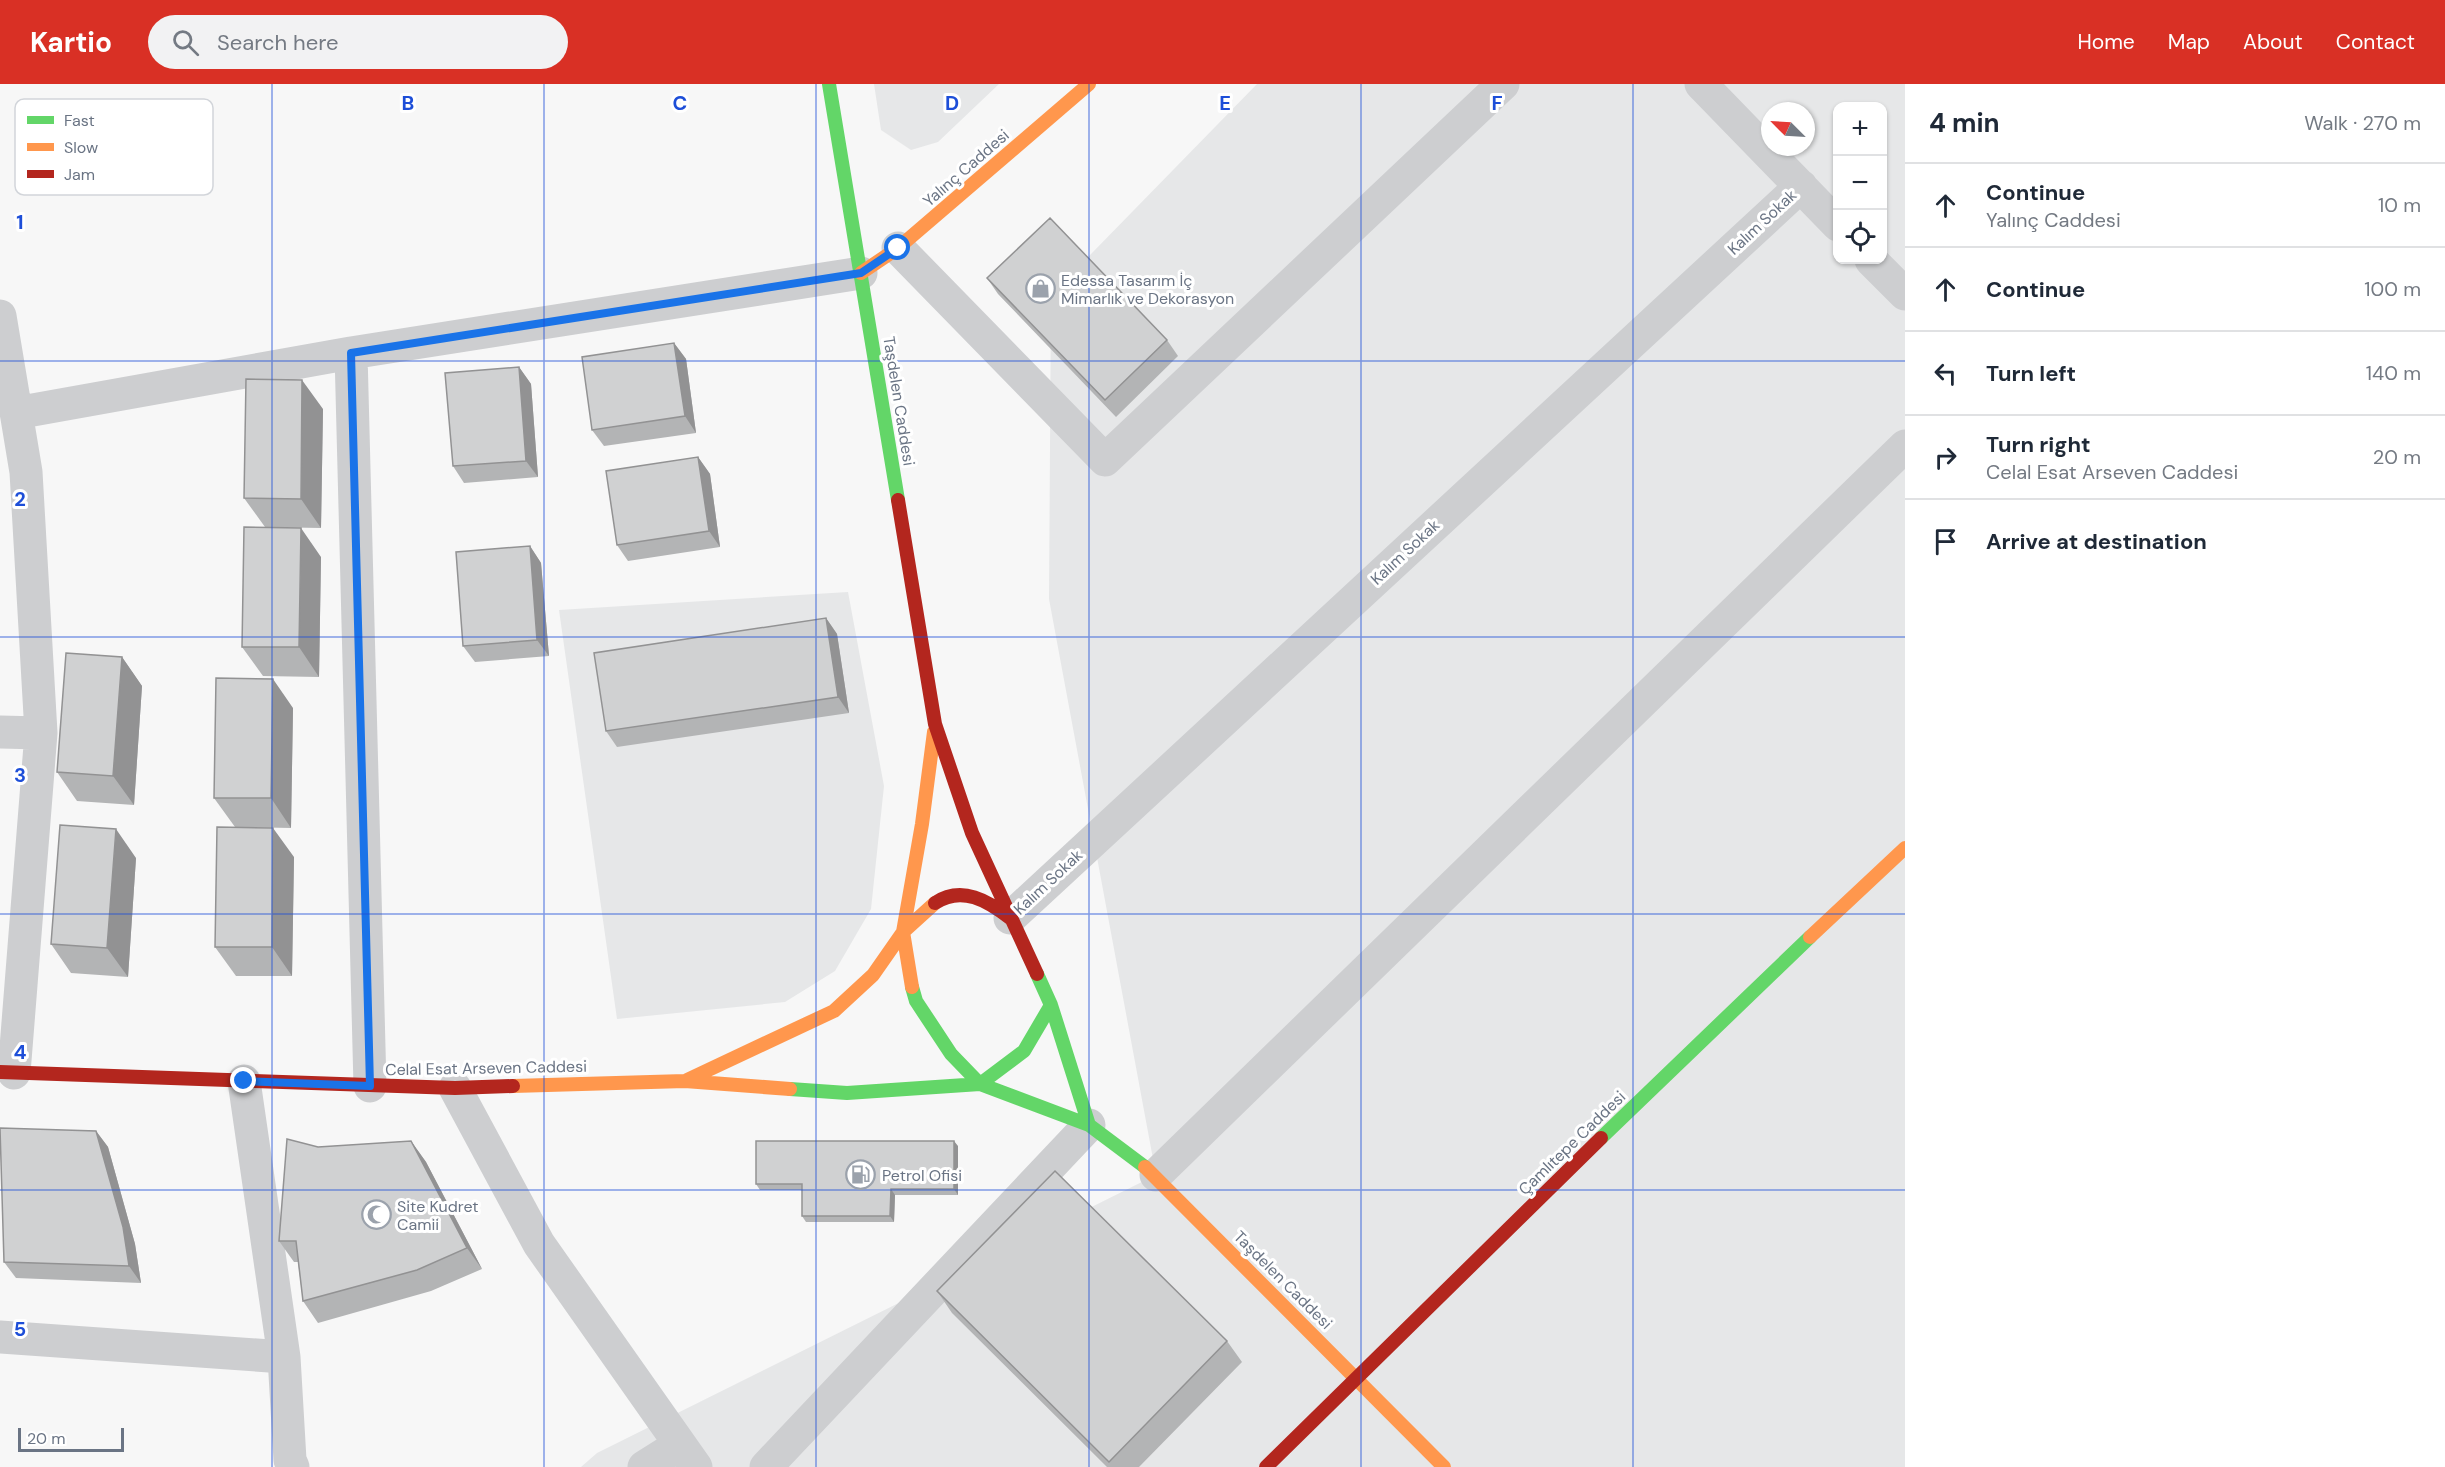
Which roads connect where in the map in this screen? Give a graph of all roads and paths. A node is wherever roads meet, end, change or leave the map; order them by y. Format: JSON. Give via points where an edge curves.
{"nodes":[{"id":1,"x":829,"y":84,"type":"edge"},
{"id":2,"x":1089,"y":84,"type":"edge"},
{"id":3,"x":1503,"y":84,"type":"edge"},
{"id":4,"x":1701,"y":84,"type":"edge"},
{"id":5,"x":1800,"y":186,"type":"junction"},
{"id":6,"x":1833,"y":220,"type":"edge"},
{"id":7,"x":898,"y":248,"type":"junction"},
{"id":8,"x":1875,"y":264,"type":"edge"},
{"id":9,"x":861,"y":273,"type":"junction"},
{"id":10,"x":1905,"y":294,"type":"edge"},
{"id":11,"x":0,"y":316,"type":"edge"},
{"id":12,"x":351,"y":353,"type":"junction"},
{"id":13,"x":16,"y":413,"type":"junction"},
{"id":14,"x":1905,"y":446,"type":"edge"},
{"id":15,"x":935,"y":724,"type":"junction"},
{"id":16,"x":0,"y":732,"type":"edge"},
{"id":17,"x":41,"y":733,"type":"junction"},
{"id":18,"x":1905,"y":848,"type":"edge"},
{"id":19,"x":1010,"y":918,"type":"junction"},
{"id":20,"x":903,"y":932,"type":"junction"},
{"id":21,"x":1051,"y":1005,"type":"junction"},
{"id":22,"x":7,"y":1072,"type":"edge"},
{"id":23,"x":244,"y":1081,"type":"junction"},
{"id":24,"x":686,"y":1081,"type":"junction"},
{"id":25,"x":980,"y":1084,"type":"junction"},
{"id":26,"x":370,"y":1086,"type":"junction"},
{"id":27,"x":455,"y":1088,"type":"junction"},
{"id":28,"x":1089,"y":1125,"type":"junction"},
{"id":29,"x":1156,"y":1176,"type":"junction"},
{"id":30,"x":0,"y":1337,"type":"edge"},
{"id":31,"x":284,"y":1357,"type":"junction"},
{"id":32,"x":1356,"y":1377,"type":"junction"},
{"id":33,"x":688,"y":1456,"type":"edge"},
{"id":34,"x":293,"y":1467,"type":"edge"},
{"id":35,"x":644,"y":1467,"type":"edge"},
{"id":36,"x":766,"y":1467,"type":"edge"},
{"id":37,"x":1266,"y":1467,"type":"edge"},
{"id":38,"x":1444,"y":1467,"type":"edge"}],
"edges":[{"from":1,"to":9,"type":"main road","name":"Taşdelen Caddesi"},
{"from":2,"to":7,"type":"main road","name":"Yalınç Caddesi"},
{"from":3,"to":7,"type":"street","via":[[1105,460]]},
{"from":4,"to":5,"type":"street"},
{"from":5,"to":6,"type":"street"},
{"from":5,"to":19,"type":"street","name":"Kalım Sokak"},
{"from":7,"to":9,"type":"main road","name":"Yalınç Caddesi"},
{"from":8,"to":10,"type":"street"},
{"from":9,"to":12,"type":"street"},
{"from":9,"to":15,"type":"main road","name":"Taşdelen Caddesi"},
{"from":11,"to":13,"type":"street"},
{"from":12,"to":13,"type":"street"},
{"from":12,"to":26,"type":"street"},
{"from":13,"to":17,"type":"street","via":[[26,472]]},
{"from":14,"to":29,"type":"street"},
{"from":15,"to":19,"type":"main road","via":[[972,833]]},
{"from":15,"to":20,"type":"main road"},
{"from":16,"to":17,"type":"street"},
{"from":17,"to":22,"type":"street"},
{"from":18,"to":32,"type":"main road","name":"Çamlıtepe Caddesi","via":[[1689,1051]]},
{"from":19,"to":20,"type":"main road","via":[[991,903],[965,894],[943,898]]},
{"from":19,"to":21,"type":"main road"},
{"from":20,"to":24,"type":"main road","via":[[873,975],[834,1011]]},
{"from":20,"to":25,"type":"main road","via":[[916,1002],[951,1054]]},
{"from":21,"to":25,"type":"main road","via":[[1024,1051]]},
{"from":21,"to":28,"type":"main road"},
{"from":22,"to":23,"type":"main road","name":"Celal Esat Arseven Caddesi"},
{"from":23,"to":26,"type":"main road","name":"Celal Esat Arseven Caddesi"},
{"from":23,"to":31,"type":"street"},
{"from":24,"to":25,"type":"main road","name":"Celal Esat Arseven Caddesi","via":[[847,1093]]},
{"from":24,"to":27,"type":"main road","name":"Celal Esat Arseven Caddesi"},
{"from":25,"to":28,"type":"main road","name":"Taşdelen Caddesi"},
{"from":26,"to":27,"type":"main road","name":"Celal Esat Arseven Caddesi"},
{"from":27,"to":33,"type":"street","via":[[539,1244]]},
{"from":28,"to":29,"type":"main road","name":"Taşdelen Caddesi"},
{"from":28,"to":36,"type":"street"},
{"from":29,"to":32,"type":"main road","name":"Taşdelen Caddesi"},
{"from":30,"to":31,"type":"street"},
{"from":31,"to":34,"type":"street"},
{"from":32,"to":37,"type":"main road","name":"Çamlıtepe Caddesi"},
{"from":32,"to":38,"type":"main road","name":"Taşdelen Caddesi"},
{"from":33,"to":35,"type":"street"}]}
